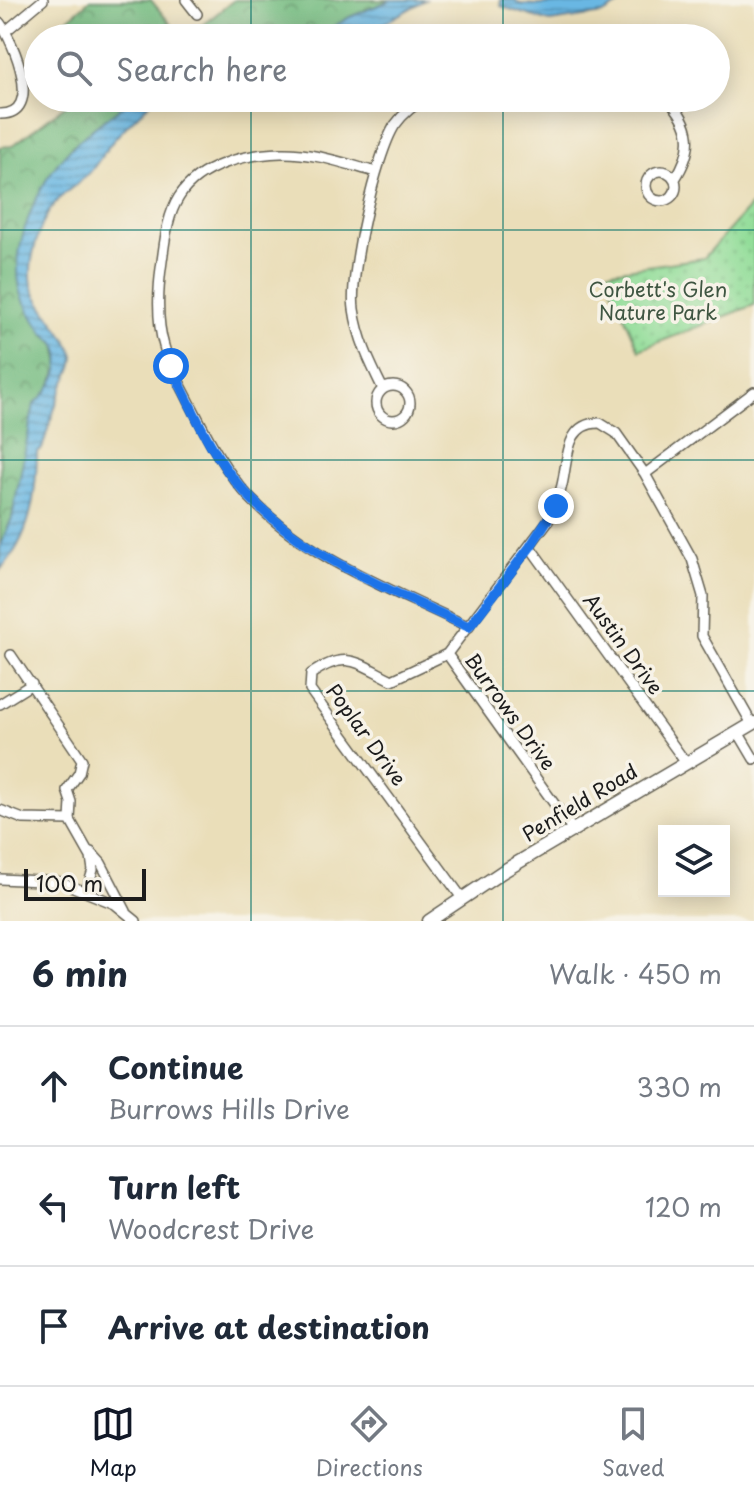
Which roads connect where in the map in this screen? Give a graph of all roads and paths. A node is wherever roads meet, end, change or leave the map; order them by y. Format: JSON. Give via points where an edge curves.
{"nodes":[{"id":1,"x":43,"y":0,"type":"edge"},
{"id":2,"x":186,"y":0,"type":"edge"},
{"id":3,"x":197,"y":14,"type":"dead end"},
{"id":4,"x":3,"y":27,"type":"edge"},
{"id":5,"x":406,"y":112,"type":"edge"},
{"id":6,"x":677,"y":112,"type":"edge"},
{"id":7,"x":0,"y":114,"type":"edge"},
{"id":8,"x":376,"y":172,"type":"junction"},
{"id":9,"x":675,"y":179,"type":"dead end"},
{"id":10,"x":383,"y":389,"type":"dead end"},
{"id":11,"x":754,"y":392,"type":"edge"},
{"id":12,"x":645,"y":474,"type":"junction"},
{"id":13,"x":530,"y":547,"type":"junction"},
{"id":14,"x":469,"y":627,"type":"junction"},
{"id":15,"x":447,"y":654,"type":"junction"},
{"id":16,"x":11,"y":655,"type":"dead end"},
{"id":17,"x":32,"y":684,"type":"junction"},
{"id":18,"x":0,"y":704,"type":"edge"},
{"id":19,"x":753,"y":723,"type":"edge"},
{"id":20,"x":738,"y":732,"type":"junction"},
{"id":21,"x":754,"y":759,"type":"edge"},
{"id":22,"x":686,"y":763,"type":"junction"},
{"id":23,"x":0,"y":810,"type":"edge"},
{"id":24,"x":70,"y":820,"type":"junction"},
{"id":25,"x":573,"y":830,"type":"junction"},
{"id":26,"x":87,"y":849,"type":"junction"},
{"id":27,"x":0,"y":879,"type":"edge"},
{"id":28,"x":86,"y":892,"type":"junction"},
{"id":29,"x":462,"y":898,"type":"junction"},
{"id":30,"x":132,"y":918,"type":"edge"},
{"id":31,"x":429,"y":921,"type":"edge"}],
"edges":[{"from":1,"to":4,"type":"street"},
{"from":2,"to":3,"type":"street"},
{"from":4,"to":7,"type":"street","via":[[21,68],[24,98],[18,107]]},
{"from":5,"to":8,"type":"street","via":[[394,126]]},
{"from":6,"to":9,"type":"street","via":[[689,145],[688,160]]},
{"from":8,"to":10,"type":"street","via":[[353,306],[364,349]]},
{"from":8,"to":14,"type":"street","via":[[281,153],[215,168],[187,186],[166,233],[159,309],[164,346],[209,441],[252,500],[329,559]]},
{"from":11,"to":12,"type":"street"},
{"from":12,"to":13,"type":"street","via":[[611,428],[595,423],[582,427],[571,441],[556,506]]},
{"from":12,"to":19,"type":"street","via":[[699,576],[702,636]]},
{"from":13,"to":14,"type":"street"},
{"from":13,"to":22,"type":"street","name":"Austin Drive"},
{"from":14,"to":15,"type":"street"},
{"from":15,"to":25,"type":"street","name":"Burrows Drive"},
{"from":15,"to":29,"type":"street","name":"Poplar Drive","via":[[392,680],[348,659],[330,660],[311,674],[310,690]]},
{"from":16,"to":17,"type":"street"},
{"from":17,"to":18,"type":"street"},
{"from":17,"to":24,"type":"street","via":[[82,760],[67,790]]},
{"from":19,"to":20,"type":"main road","name":"Penfield Road"},
{"from":20,"to":21,"type":"street"},
{"from":20,"to":22,"type":"main road","name":"Penfield Road"},
{"from":22,"to":25,"type":"main road","name":"Penfield Road"},
{"from":23,"to":24,"type":"street","via":[[23,819]]},
{"from":24,"to":26,"type":"street"},
{"from":25,"to":29,"type":"main road","name":"Penfield Road"},
{"from":26,"to":28,"type":"street","via":[[93,870]]},
{"from":26,"to":30,"type":"street","via":[[101,863]]},
{"from":27,"to":28,"type":"street","via":[[61,882]]},
{"from":28,"to":30,"type":"street"},
{"from":29,"to":31,"type":"main road","name":"Penfield Road"}]}
